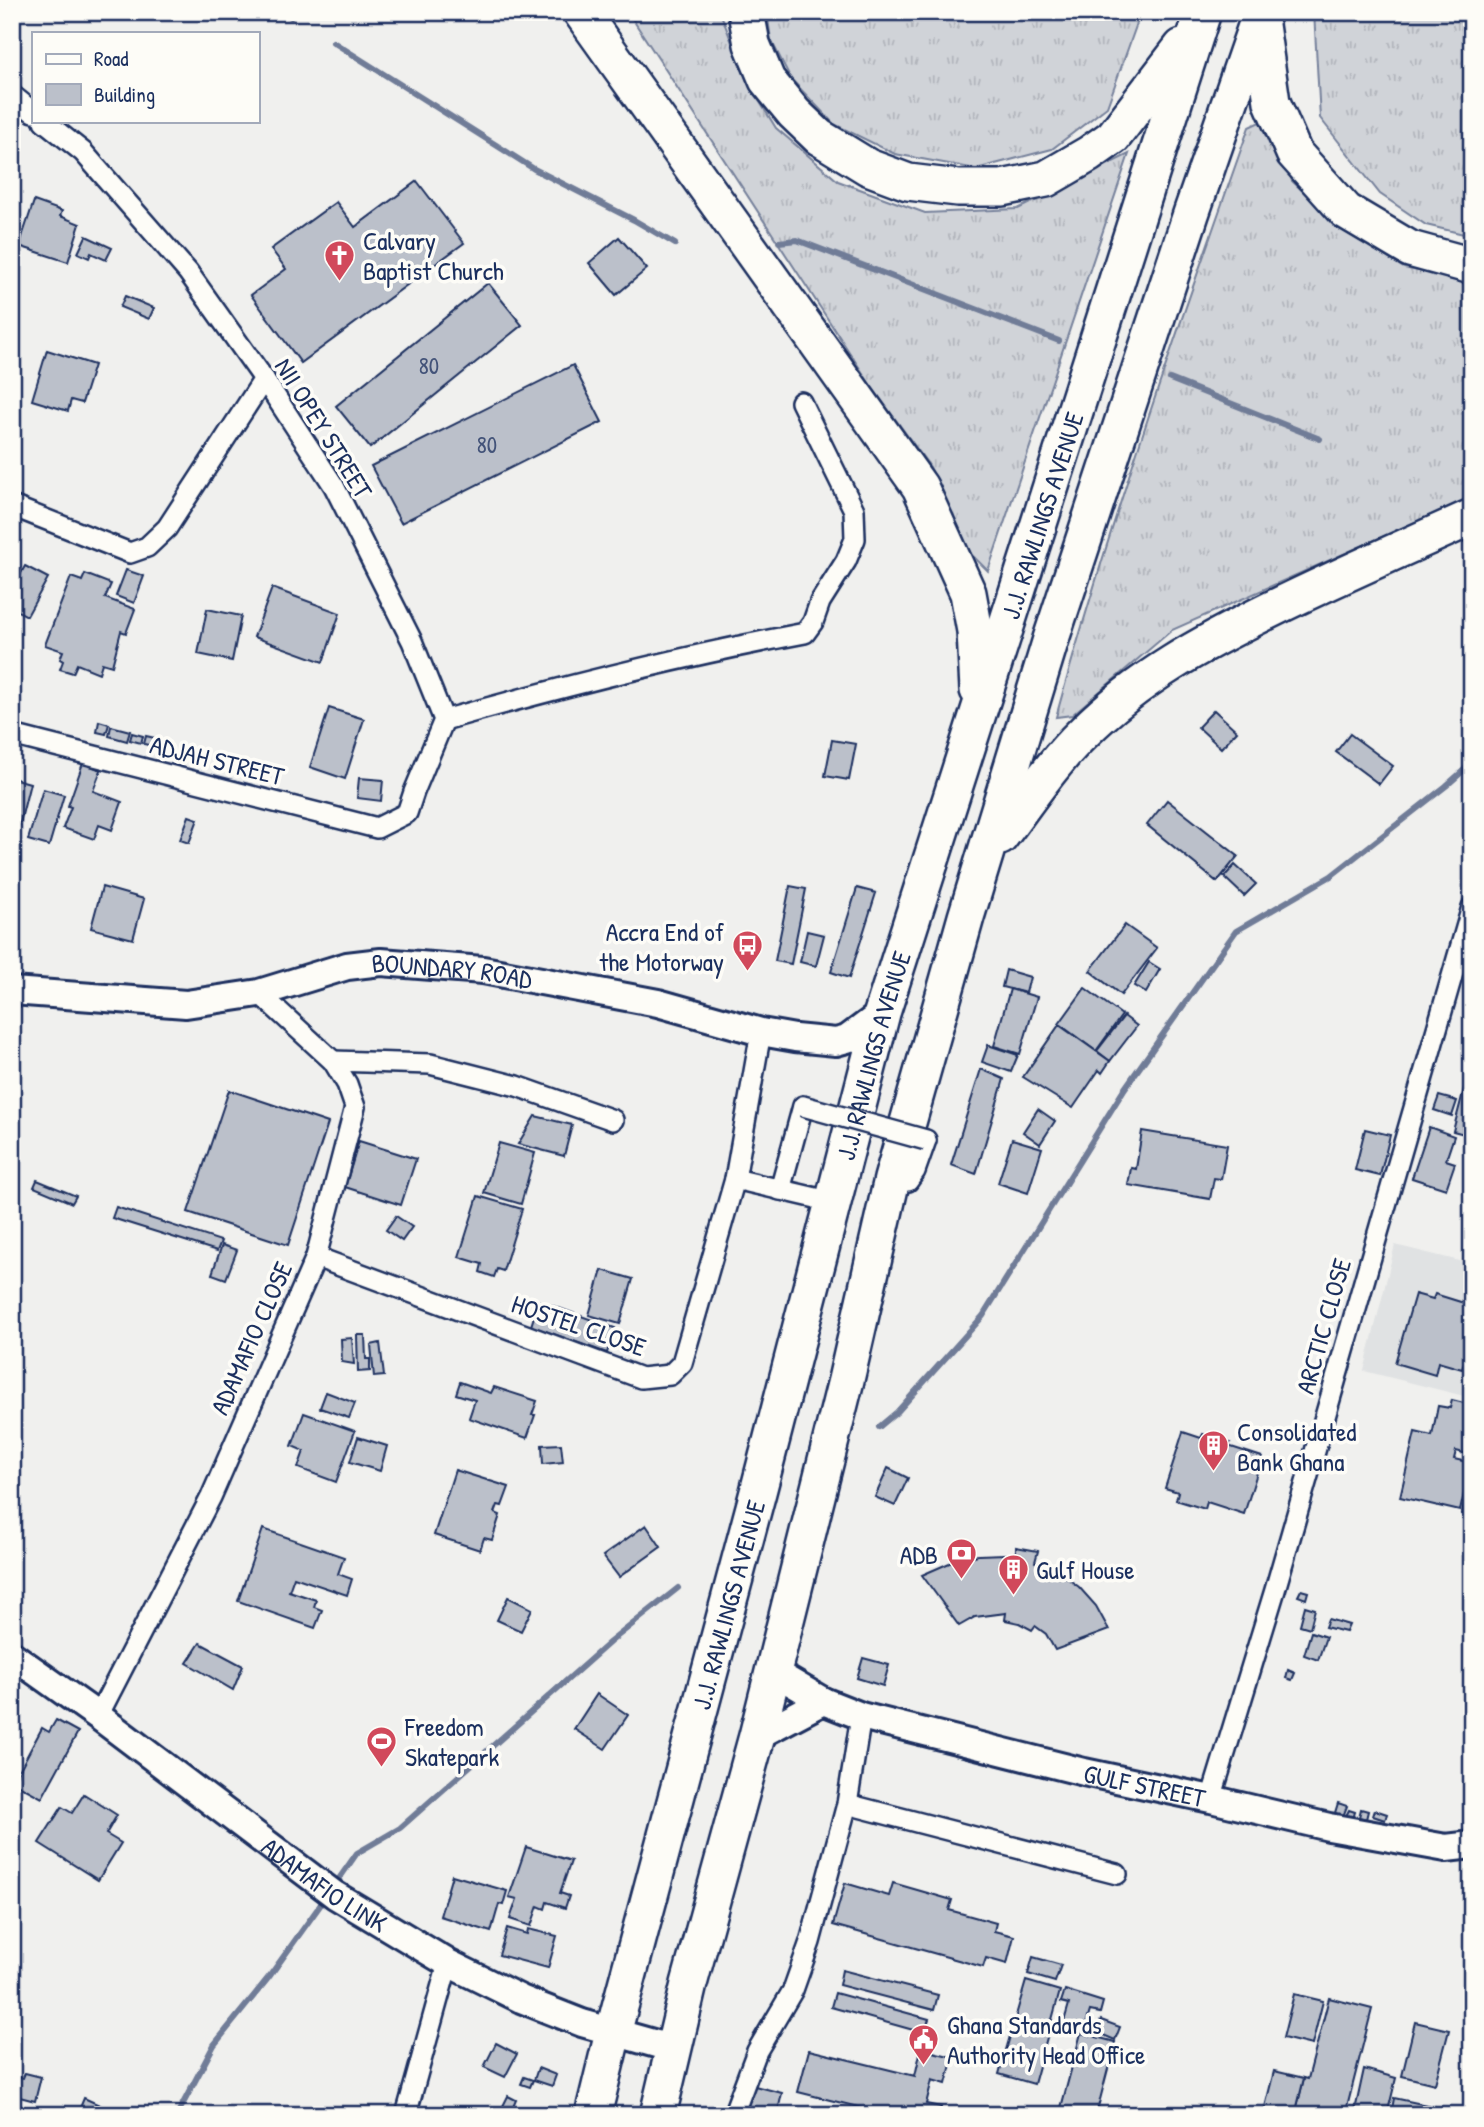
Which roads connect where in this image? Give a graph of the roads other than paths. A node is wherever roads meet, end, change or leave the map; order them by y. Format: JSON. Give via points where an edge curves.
{"nodes":[{"id":1,"x":581,"y":12,"type":"edge"},
{"id":2,"x":746,"y":12,"type":"edge"},
{"id":3,"x":1261,"y":13,"type":"edge"},
{"id":4,"x":1201,"y":17,"type":"edge"},
{"id":5,"x":12,"y":95,"type":"edge"},
{"id":6,"x":32,"y":111,"type":"edge"},
{"id":7,"x":45,"y":122,"type":"edge"},
{"id":8,"x":1472,"y":266,"type":"edge"},
{"id":9,"x":264,"y":380,"type":"junction"},
{"id":10,"x":801,"y":402,"type":"dead end"},
{"id":11,"x":12,"y":506,"type":"edge"},
{"id":12,"x":1472,"y":517,"type":"edge"},
{"id":13,"x":980,"y":712,"type":"junction"},
{"id":14,"x":444,"y":720,"type":"junction"},
{"id":15,"x":12,"y":735,"type":"edge"},
{"id":16,"x":985,"y":857,"type":"junction"},
{"id":17,"x":1472,"y":907,"type":"edge"},
{"id":18,"x":259,"y":993,"type":"junction"},
{"id":19,"x":15,"y":994,"type":"edge"},
{"id":20,"x":883,"y":1013,"type":"junction"},
{"id":21,"x":761,"y":1032,"type":"junction"},
{"id":22,"x":333,"y":1060,"type":"junction"},
{"id":23,"x":613,"y":1120,"type":"dead end"},
{"id":24,"x":735,"y":1179,"type":"junction"},
{"id":25,"x":892,"y":1180,"type":"junction"},
{"id":26,"x":780,"y":1190,"type":"junction"},
{"id":27,"x":833,"y":1202,"type":"junction"},
{"id":28,"x":316,"y":1257,"type":"junction"},
{"id":29,"x":12,"y":1655,"type":"edge"},
{"id":30,"x":772,"y":1671,"type":"junction"},
{"id":31,"x":824,"y":1701,"type":"junction"},
{"id":32,"x":98,"y":1716,"type":"junction"},
{"id":33,"x":860,"y":1716,"type":"junction"},
{"id":34,"x":757,"y":1736,"type":"junction"},
{"id":35,"x":1211,"y":1798,"type":"junction"},
{"id":36,"x":846,"y":1804,"type":"junction"},
{"id":37,"x":1472,"y":1845,"type":"edge"},
{"id":38,"x":1117,"y":1874,"type":"dead end"},
{"id":39,"x":447,"y":1963,"type":"junction"},
{"id":40,"x":612,"y":2033,"type":"junction"},
{"id":41,"x":674,"y":2049,"type":"junction"},
{"id":42,"x":406,"y":2115,"type":"edge"},
{"id":43,"x":593,"y":2115,"type":"edge"},
{"id":44,"x":658,"y":2115,"type":"edge"},
{"id":45,"x":733,"y":2115,"type":"edge"}],
"edges":[{"from":1,"to":13,"type":"highway","via":[[920,487],[968,593]]},
{"from":2,"to":4,"type":"highway","via":[[752,44],[767,80],[819,137],[868,167],[908,182],[958,188],[1002,188],[1046,179],[1089,154],[1113,137]]},
{"from":3,"to":8,"type":"highway","via":[[1272,102],[1294,153],[1346,211],[1410,249]]},
{"from":3,"to":16,"type":"highway","name":"J.J. RAWLINGS AVENUE","via":[[1051,639]]},
{"from":4,"to":13,"type":"highway","name":"J.J. RAWLINGS AVENUE"},
{"from":5,"to":6,"type":"street"},
{"from":7,"to":9,"type":"street","name":"NII OPEY STREET","via":[[83,152],[188,272]]},
{"from":9,"to":11,"type":"street","via":[[167,528],[147,547],[130,553]]},
{"from":9,"to":14,"type":"street","name":"NII OPEY STREET","via":[[334,486],[412,641]]},
{"from":10,"to":14,"type":"street","via":[[854,510],[855,539],[805,633],[590,679]]},
{"from":12,"to":16,"type":"highway","via":[[1305,593],[1170,663],[1083,732]]},
{"from":13,"to":20,"type":"highway","name":"J.J. RAWLINGS AVENUE"},
{"from":14,"to":15,"type":"street","name":"ADJAH STREET","via":[[407,813],[377,828]]},
{"from":16,"to":25,"type":"highway","name":"J.J. RAWLINGS AVENUE","via":[[926,1098]]},
{"from":17,"to":35,"type":"street","name":"ARCTIC CLOSE"},
{"from":18,"to":19,"type":"street","name":"BOUNDARY ROAD","via":[[186,1004]]},
{"from":18,"to":21,"type":"street","name":"BOUNDARY ROAD","via":[[347,966],[407,962],[483,970],[658,1003]]},
{"from":18,"to":22,"type":"street","name":"ADAMAFIO CLOSE"},
{"from":20,"to":21,"type":"street","name":"BOUNDARY ROAD","via":[[861,1031],[836,1042]]},
{"from":20,"to":27,"type":"highway","name":"J.J. RAWLINGS AVENUE"},
{"from":21,"to":24,"type":"street","name":"HOSTEL CLOSE"},
{"from":22,"to":23,"type":"street","via":[[430,1064],[517,1086]]},
{"from":22,"to":28,"type":"street","name":"ADAMAFIO CLOSE","via":[[355,1107]]},
{"from":24,"to":26,"type":"street"},
{"from":24,"to":28,"type":"street","name":"HOSTEL CLOSE","via":[[682,1363],[670,1376],[641,1378]]},
{"from":25,"to":26,"type":"street","bridge":true,"via":[[908,1181],[926,1140],[803,1107]]},
{"from":25,"to":30,"type":"highway","name":"J.J. RAWLINGS AVENUE"},
{"from":26,"to":27,"type":"street"},
{"from":27,"to":40,"type":"highway","name":"J.J. RAWLINGS AVENUE"},
{"from":28,"to":32,"type":"street","name":"ADAMAFIO CLOSE","via":[[211,1497]]},
{"from":29,"to":32,"type":"street","name":"ADAMAFIO LINK"},
{"from":30,"to":31,"type":"street","name":"GULF STREET"},
{"from":30,"to":34,"type":"highway","name":"J.J. RAWLINGS AVENUE"},
{"from":31,"to":33,"type":"street","name":"GULF STREET"},
{"from":31,"to":34,"type":"street"},
{"from":32,"to":39,"type":"street","name":"ADAMAFIO LINK","via":[[335,1895]]},
{"from":33,"to":35,"type":"street","name":"GULF STREET","via":[[1084,1772]]},
{"from":33,"to":36,"type":"street"},
{"from":34,"to":41,"type":"highway","name":"J.J. RAWLINGS AVENUE"},
{"from":35,"to":37,"type":"street","name":"GULF STREET","via":[[1433,1846]]},
{"from":36,"to":38,"type":"street"},
{"from":36,"to":45,"type":"street","via":[[793,1990],[757,2051]]},
{"from":39,"to":40,"type":"street","name":"ADAMAFIO LINK","via":[[521,1999]]},
{"from":39,"to":42,"type":"street"},
{"from":40,"to":41,"type":"street","name":"ADAMAFIO LINK"},
{"from":40,"to":43,"type":"highway","name":"J.J. RAWLINGS AVENUE"},
{"from":41,"to":44,"type":"highway","name":"J.J. RAWLINGS AVENUE"}]}
